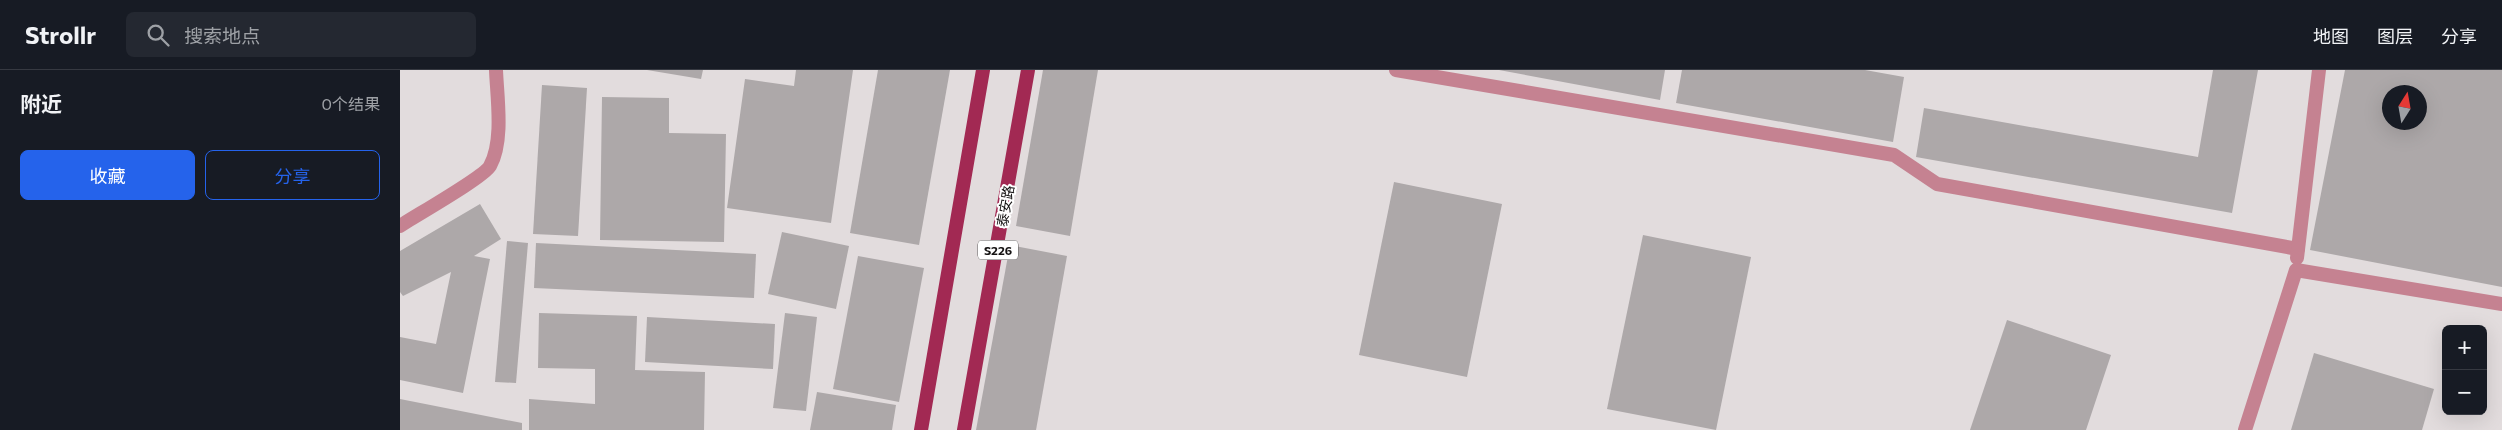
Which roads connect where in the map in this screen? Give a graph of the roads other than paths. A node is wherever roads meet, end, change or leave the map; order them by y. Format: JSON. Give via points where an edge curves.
{"nodes":[{"id":1,"x":496,"y":70,"type":"edge"},
{"id":2,"x":983,"y":70,"type":"edge"},
{"id":3,"x":1028,"y":70,"type":"edge"},
{"id":4,"x":1396,"y":70,"type":"edge"},
{"id":5,"x":2320,"y":70,"type":"edge"},
{"id":6,"x":400,"y":226,"type":"edge"},
{"id":7,"x":2298,"y":249,"type":"junction"},
{"id":8,"x":2296,"y":273,"type":"junction"},
{"id":9,"x":2502,"y":304,"type":"edge"},
{"id":10,"x":921,"y":430,"type":"edge"},
{"id":11,"x":964,"y":430,"type":"edge"},
{"id":12,"x":2245,"y":430,"type":"edge"}],
"edges":[{"from":1,"to":6,"type":"street","via":[[498,136],[490,167]]},
{"from":2,"to":10,"type":"main road"},
{"from":3,"to":11,"type":"main road","name":"泰安路","number":"S226"},
{"from":4,"to":7,"type":"street","via":[[1894,155],[1937,184]]},
{"from":5,"to":7,"type":"street"},
{"from":7,"to":8,"type":"street"},
{"from":8,"to":9,"type":"street"},
{"from":8,"to":12,"type":"street"}]}
